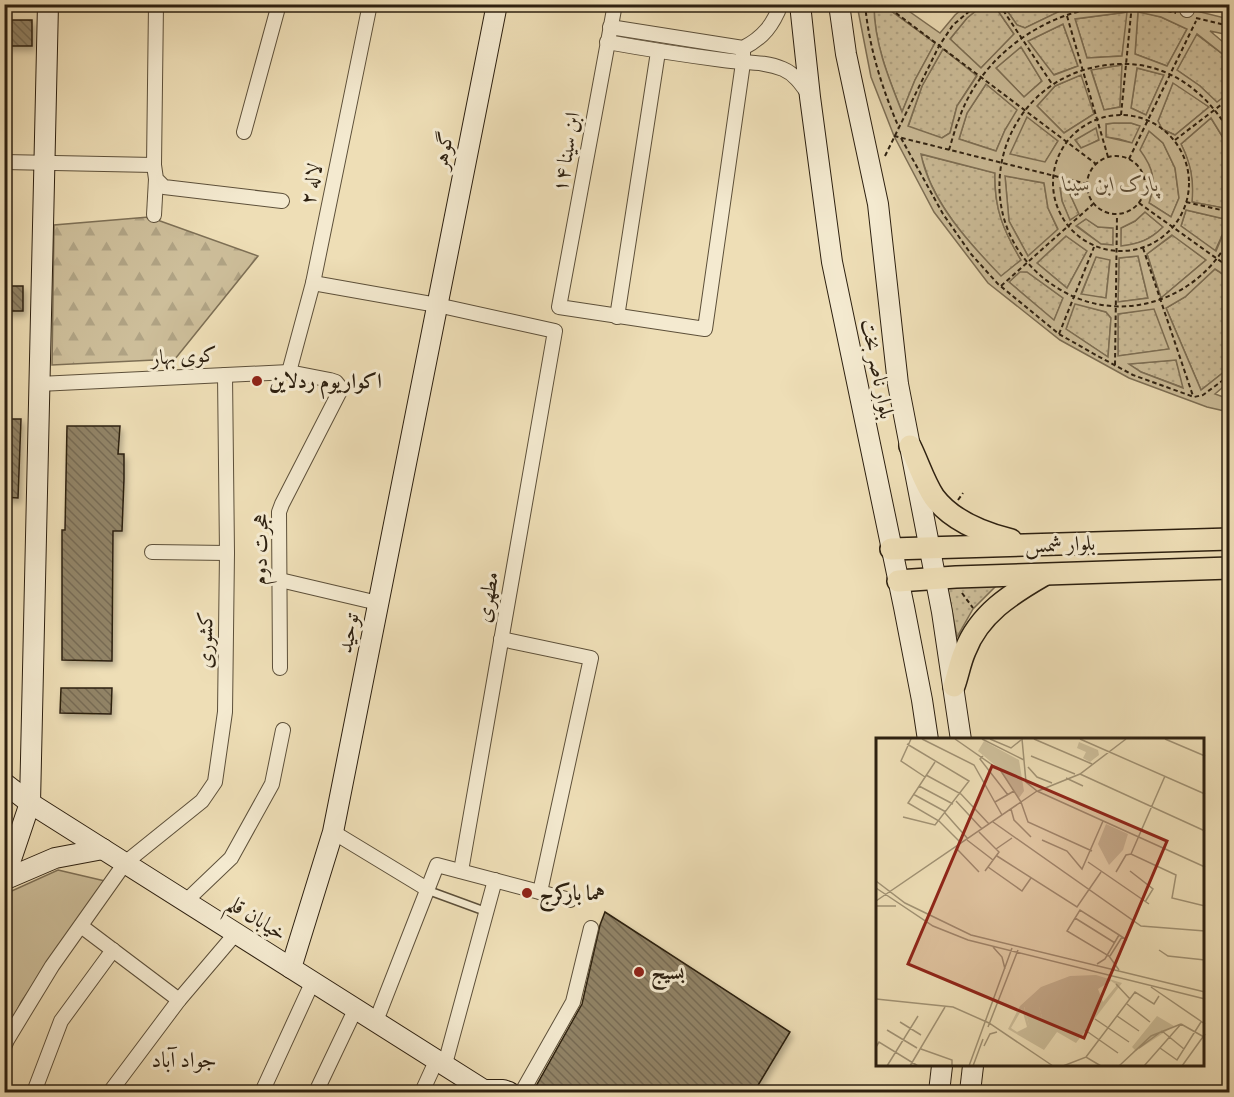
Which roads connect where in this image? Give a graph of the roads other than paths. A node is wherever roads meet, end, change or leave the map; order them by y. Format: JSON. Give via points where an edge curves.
{"nodes":[{"id":1,"x":48,"y":4,"type":"edge"},
{"id":2,"x":156,"y":4,"type":"edge"},
{"id":3,"x":279,"y":4,"type":"edge"},
{"id":4,"x":369,"y":4,"type":"edge"},
{"id":5,"x":496,"y":4,"type":"edge"},
{"id":6,"x":615,"y":4,"type":"edge"},
{"id":7,"x":781,"y":4,"type":"edge"},
{"id":8,"x":800,"y":4,"type":"edge"},
{"id":9,"x":839,"y":4,"type":"edge"},
{"id":10,"x":610,"y":27,"type":"junction"},
{"id":11,"x":607,"y":42,"type":"junction"},
{"id":12,"x":742,"y":48,"type":"junction"},
{"id":13,"x":658,"y":51,"type":"junction"},
{"id":14,"x":742,"y":63,"type":"junction"},
{"id":15,"x":810,"y":97,"type":"junction"},
{"id":16,"x":243,"y":132,"type":"dead end"},
{"id":17,"x":4,"y":162,"type":"edge"},
{"id":18,"x":44,"y":163,"type":"junction"},
{"id":19,"x":158,"y":177,"type":"junction"},
{"id":20,"x":282,"y":201,"type":"dead end"},
{"id":21,"x":154,"y":216,"type":"dead end"},
{"id":22,"x":313,"y":283,"type":"junction"},
{"id":23,"x":437,"y":305,"type":"junction"},
{"id":24,"x":617,"y":317,"type":"junction"},
{"id":25,"x":289,"y":372,"type":"junction"},
{"id":26,"x":225,"y":375,"type":"junction"},
{"id":27,"x":330,"y":380,"type":"joint"},
{"id":28,"x":39,"y":384,"type":"junction"},
{"id":29,"x":910,"y":446,"type":"junction"},
{"id":30,"x":1230,"y":539,"type":"edge"},
{"id":31,"x":1029,"y":544,"type":"junction"},
{"id":32,"x":930,"y":548,"type":"junction"},
{"id":33,"x":891,"y":549,"type":"junction"},
{"id":34,"x":152,"y":552,"type":"dead end"},
{"id":35,"x":227,"y":553,"type":"junction"},
{"id":36,"x":1230,"y":568,"type":"edge"},
{"id":37,"x":1047,"y":574,"type":"junction"},
{"id":38,"x":936,"y":579,"type":"junction"},
{"id":39,"x":280,"y":580,"type":"junction"},
{"id":40,"x":898,"y":581,"type":"junction"},
{"id":41,"x":378,"y":603,"type":"junction"},
{"id":42,"x":501,"y":639,"type":"junction"},
{"id":43,"x":280,"y":668,"type":"dead end"},
{"id":44,"x":954,"y":687,"type":"junction"},
{"id":45,"x":283,"y":730,"type":"dead end"},
{"id":46,"x":928,"y":738,"type":"edge"},
{"id":47,"x":961,"y":738,"type":"edge"},
{"id":48,"x":4,"y":783,"type":"edge"},
{"id":49,"x":30,"y":803,"type":"junction"},
{"id":50,"x":333,"y":832,"type":"junction"},
{"id":51,"x":4,"y":843,"type":"edge"},
{"id":52,"x":103,"y":849,"type":"junction"},
{"id":53,"x":126,"y":863,"type":"junction"},
{"id":54,"x":461,"y":871,"type":"junction"},
{"id":55,"x":5,"y":878,"type":"edge"},
{"id":56,"x":495,"y":880,"type":"junction"},
{"id":57,"x":427,"y":890,"type":"junction"},
{"id":58,"x":540,"y":892,"type":"junction"},
{"id":59,"x":570,"y":900,"type":"dead end"},
{"id":60,"x":186,"y":901,"type":"junction"},
{"id":61,"x":486,"y":912,"type":"junction"},
{"id":62,"x":81,"y":926,"type":"junction"},
{"id":63,"x":591,"y":928,"type":"dead end"},
{"id":64,"x":236,"y":933,"type":"junction"},
{"id":65,"x":113,"y":950,"type":"junction"},
{"id":66,"x":291,"y":968,"type":"junction"},
{"id":67,"x":313,"y":981,"type":"junction"},
{"id":68,"x":179,"y":1000,"type":"junction"},
{"id":69,"x":356,"y":1008,"type":"junction"},
{"id":70,"x":376,"y":1021,"type":"junction"},
{"id":71,"x":4,"y":1047,"type":"edge"},
{"id":72,"x":441,"y":1062,"type":"junction"},
{"id":73,"x":942,"y":1067,"type":"edge"},
{"id":74,"x":973,"y":1067,"type":"edge"},
{"id":75,"x":482,"y":1090,"type":"edge"},
{"id":76,"x":34,"y":1092,"type":"edge"},
{"id":77,"x":110,"y":1092,"type":"edge"},
{"id":78,"x":262,"y":1092,"type":"edge"},
{"id":79,"x":316,"y":1092,"type":"edge"},
{"id":80,"x":422,"y":1092,"type":"edge"},
{"id":81,"x":509,"y":1092,"type":"edge"},
{"id":82,"x":522,"y":1092,"type":"edge"},
{"id":83,"x":939,"y":1092,"type":"edge"},
{"id":84,"x":970,"y":1092,"type":"edge"}],
"edges":[{"from":1,"to":18,"type":"main road"},
{"from":2,"to":19,"type":"street"},
{"from":3,"to":16,"type":"street"},
{"from":4,"to":22,"type":"street","name":"لاله ۲"},
{"from":5,"to":23,"type":"main road","name":"گوهر"},
{"from":6,"to":10,"type":"street","name":"ابن سینا ۱۴"},
{"from":7,"to":12,"type":"street","via":[[758,41]]},
{"from":8,"to":15,"type":"main road","name":"بلوار ناصر بخت"},
{"from":9,"to":29,"type":"main road","name":"بلوار ناصر بخت","via":[[873,180],[898,384]]},
{"from":10,"to":11,"type":"street","name":"ابن سینا ۱۴"},
{"from":10,"to":12,"type":"street"},
{"from":11,"to":13,"type":"street"},
{"from":11,"to":24,"type":"street","name":"ابن سینا ۱۴","via":[[560,307]]},
{"from":12,"to":14,"type":"street"},
{"from":13,"to":14,"type":"street"},
{"from":13,"to":24,"type":"street"},
{"from":14,"to":15,"type":"street","via":[[768,64],[786,70]]},
{"from":14,"to":24,"type":"street","via":[[705,329]]},
{"from":15,"to":33,"type":"main road","name":"بلوار ناصر بخت","via":[[832,262]]},
{"from":17,"to":18,"type":"street"},
{"from":18,"to":19,"type":"street"},
{"from":18,"to":28,"type":"main road"},
{"from":19,"to":20,"type":"street"},
{"from":19,"to":21,"type":"street"},
{"from":22,"to":23,"type":"street"},
{"from":22,"to":25,"type":"street","name":"لاله ۲"},
{"from":23,"to":41,"type":"main road","name":"توحید"},
{"from":23,"to":42,"type":"street","name":"مطهری","via":[[555,331]]},
{"from":25,"to":26,"type":"street","name":"کوی بهار"},
{"from":25,"to":27,"type":"street","name":"کوی بهار"},
{"from":26,"to":28,"type":"street","name":"کوی بهار"},
{"from":26,"to":35,"type":"street","name":"کشوری"},
{"from":27,"to":39,"type":"street","name":"هجرت دوم","via":[[336,382],[340,391],[279,512]]},
{"from":28,"to":49,"type":"main road"},
{"from":29,"to":31,"type":"main road","via":[[933,495],[950,513],[991,535]]},
{"from":29,"to":32,"type":"main road","name":"بلوار ناصر بخت"},
{"from":30,"to":31,"type":"main road","name":"بلوار شمس"},
{"from":31,"to":32,"type":"main road","name":"بلوار شمس"},
{"from":32,"to":33,"type":"main road","name":"بلوار شمس"},
{"from":32,"to":38,"type":"main road","name":"بلوار ناصر بخت"},
{"from":33,"to":40,"type":"main road","name":"بلوار ناصر بخت"},
{"from":34,"to":35,"type":"street"},
{"from":35,"to":53,"type":"street","name":"کشوری","via":[[225,712],[215,782],[202,801]]},
{"from":36,"to":37,"type":"main road","name":"بلوار شمس"},
{"from":37,"to":38,"type":"main road","name":"بلوار شمس"},
{"from":37,"to":44,"type":"main road","via":[[1016,591],[985,617],[965,650]]},
{"from":38,"to":40,"type":"main road","name":"بلوار شمس"},
{"from":38,"to":44,"type":"main road","name":"بلوار ناصر بخت"},
{"from":39,"to":41,"type":"street"},
{"from":39,"to":43,"type":"street","name":"هجرت دوم"},
{"from":40,"to":46,"type":"main road","name":"بلوار ناصر بخت"},
{"from":41,"to":50,"type":"main road","name":"توحید"},
{"from":42,"to":54,"type":"street","name":"مطهری"},
{"from":42,"to":58,"type":"street","via":[[591,658]]},
{"from":44,"to":47,"type":"main road","name":"بلوار ناصر بخت"},
{"from":45,"to":60,"type":"street","via":[[272,784],[231,858]]},
{"from":48,"to":49,"type":"main road","name":"خیابان قلم"},
{"from":49,"to":51,"type":"main road"},
{"from":49,"to":52,"type":"main road","name":"خیابان قلم"},
{"from":49,"to":55,"type":"main road"},
{"from":50,"to":57,"type":"street"},
{"from":50,"to":66,"type":"main road","name":"توحید"},
{"from":52,"to":53,"type":"main road","name":"خیابان قلم"},
{"from":52,"to":55,"type":"main road","via":[[55,858]]},
{"from":53,"to":60,"type":"main road","name":"خیابان قلم"},
{"from":53,"to":62,"type":"street","name":"کشوری"},
{"from":54,"to":56,"type":"street"},
{"from":54,"to":57,"type":"street","via":[[437,865]]},
{"from":56,"to":58,"type":"street"},
{"from":56,"to":61,"type":"street"},
{"from":57,"to":61,"type":"lane"},
{"from":57,"to":70,"type":"street"},
{"from":58,"to":59,"type":"street"},
{"from":60,"to":64,"type":"main road","name":"خیابان قلم"},
{"from":61,"to":72,"type":"street"},
{"from":62,"to":65,"type":"street"},
{"from":62,"to":71,"type":"street","name":"کشوری"},
{"from":63,"to":82,"type":"street","via":[[573,1002]]},
{"from":64,"to":66,"type":"main road","name":"خیابان قلم"},
{"from":64,"to":68,"type":"street"},
{"from":65,"to":68,"type":"street"},
{"from":65,"to":76,"type":"street","via":[[61,1021]]},
{"from":66,"to":67,"type":"main road","name":"خیابان قلم"},
{"from":67,"to":69,"type":"main road","name":"خیابان قلم"},
{"from":67,"to":78,"type":"street"},
{"from":68,"to":77,"type":"street"},
{"from":69,"to":70,"type":"main road","name":"خیابان قلم"},
{"from":69,"to":79,"type":"street"},
{"from":70,"to":72,"type":"main road","name":"خیابان قلم"},
{"from":72,"to":75,"type":"main road","name":"خیابان قلم"},
{"from":72,"to":80,"type":"street"},
{"from":73,"to":83,"type":"main road"},
{"from":74,"to":84,"type":"main road"},
{"from":75,"to":81,"type":"main road"}]}
